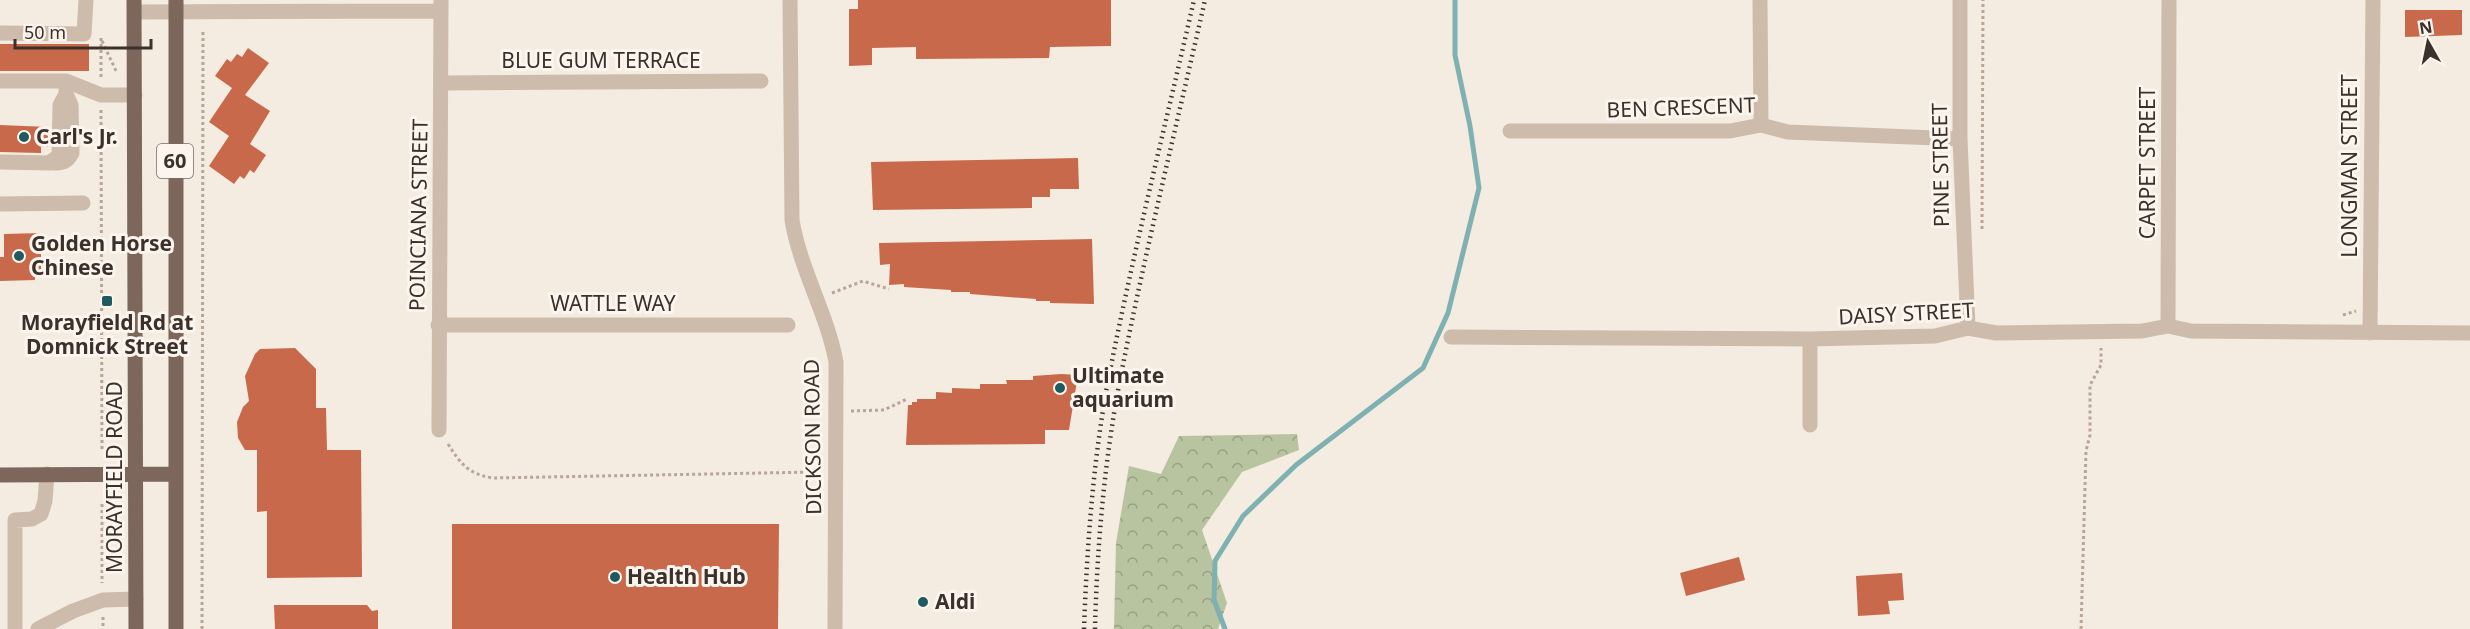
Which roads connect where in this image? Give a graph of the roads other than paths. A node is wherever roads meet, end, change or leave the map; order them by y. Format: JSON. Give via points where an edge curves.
{"nodes":[{"id":1,"x":86,"y":0,"type":"edge"},
{"id":2,"x":790,"y":0,"type":"edge"},
{"id":3,"x":1760,"y":0,"type":"edge"},
{"id":4,"x":1960,"y":0,"type":"edge"},
{"id":5,"x":2169,"y":0,"type":"edge"},
{"id":6,"x":2373,"y":0,"type":"edge"},
{"id":7,"x":135,"y":6,"type":"edge"},
{"id":8,"x":176,"y":6,"type":"edge"},
{"id":9,"x":441,"y":6,"type":"edge"},
{"id":10,"x":0,"y":33,"type":"edge"},
{"id":11,"x":0,"y":81,"type":"edge"},
{"id":12,"x":761,"y":81,"type":"dead end"},
{"id":13,"x":441,"y":83,"type":"junction"},
{"id":14,"x":66,"y":88,"type":"junction"},
{"id":15,"x":135,"y":95,"type":"junction"},
{"id":16,"x":1761,"y":125,"type":"junction"},
{"id":17,"x":1510,"y":131,"type":"dead end"},
{"id":18,"x":1960,"y":139,"type":"junction"},
{"id":19,"x":0,"y":162,"type":"edge"},
{"id":20,"x":83,"y":203,"type":"dead end"},
{"id":21,"x":0,"y":204,"type":"edge"},
{"id":22,"x":438,"y":325,"type":"junction"},
{"id":23,"x":788,"y":325,"type":"dead end"},
{"id":24,"x":2168,"y":326,"type":"junction"},
{"id":25,"x":1968,"y":328,"type":"junction"},
{"id":26,"x":2370,"y":333,"type":"junction"},
{"id":27,"x":2470,"y":333,"type":"edge"},
{"id":28,"x":1451,"y":337,"type":"dead end"},
{"id":29,"x":1810,"y":339,"type":"junction"},
{"id":30,"x":1810,"y":424,"type":"dead end"},
{"id":31,"x":439,"y":430,"type":"road end"},
{"id":32,"x":47,"y":474,"type":"junction"},
{"id":33,"x":136,"y":474,"type":"junction"},
{"id":34,"x":176,"y":474,"type":"junction"},
{"id":35,"x":0,"y":475,"type":"edge"},
{"id":36,"x":8,"y":520,"type":"edge"},
{"id":37,"x":136,"y":598,"type":"junction"},
{"id":38,"x":15,"y":629,"type":"edge"},
{"id":39,"x":38,"y":629,"type":"edge"},
{"id":40,"x":136,"y":629,"type":"edge"},
{"id":41,"x":176,"y":629,"type":"edge"},
{"id":42,"x":835,"y":629,"type":"edge"}],
"edges":[{"from":1,"to":10,"type":"street","via":[[84,34]]},
{"from":2,"to":42,"type":"street","name":"DICKSON ROAD","via":[[792,220],[795,240],[832,340],[836,362]]},
{"from":3,"to":16,"type":"street"},
{"from":4,"to":18,"type":"street","name":"PINE STREET"},
{"from":5,"to":24,"type":"street","name":"CARPET STREET"},
{"from":6,"to":26,"type":"street","name":"LONGMAN STREET"},
{"from":7,"to":8,"type":"street"},
{"from":7,"to":15,"type":"main road","name":"MORAYFIELD ROAD","number":"60"},
{"from":8,"to":9,"type":"street","via":[[204,12]]},
{"from":8,"to":34,"type":"main road","number":"60"},
{"from":9,"to":13,"type":"street","name":"POINCIANA STREET"},
{"from":11,"to":14,"type":"street"},
{"from":12,"to":13,"type":"street","name":"BLUE GUM TERRACE"},
{"from":13,"to":22,"type":"street","name":"POINCIANA STREET"},
{"from":14,"to":15,"type":"street","via":[[101,95]]},
{"from":14,"to":19,"type":"street","via":[[60,105],[59,156],[49,163]]},
{"from":15,"to":33,"type":"main road","name":"MORAYFIELD ROAD","number":"60"},
{"from":16,"to":17,"type":"street","name":"BEN CRESCENT","via":[[1731,131]]},
{"from":16,"to":18,"type":"street","name":"BEN CRESCENT","via":[[1788,132]]},
{"from":18,"to":25,"type":"street","name":"PINE STREET"},
{"from":20,"to":21,"type":"street"},
{"from":22,"to":23,"type":"street","name":"WATTLE WAY"},
{"from":22,"to":31,"type":"street","name":"POINCIANA STREET"},
{"from":24,"to":25,"type":"street","name":"DAISY STREET","via":[[2102,332],[1996,333]]},
{"from":24,"to":26,"type":"street","name":"DAISY STREET","via":[[2192,331]]},
{"from":25,"to":29,"type":"street","name":"DAISY STREET","via":[[1935,336]]},
{"from":26,"to":27,"type":"street","name":"DAISY STREET"},
{"from":28,"to":29,"type":"street","name":"DAISY STREET"},
{"from":29,"to":30,"type":"street"},
{"from":32,"to":33,"type":"main road"},
{"from":32,"to":35,"type":"main road"},
{"from":32,"to":36,"type":"street","via":[[41,514],[32,519]]},
{"from":33,"to":34,"type":"main road"},
{"from":33,"to":37,"type":"main road","name":"MORAYFIELD ROAD","number":"60"},
{"from":34,"to":41,"type":"main road","number":"60"},
{"from":36,"to":38,"type":"street"},
{"from":37,"to":39,"type":"street","via":[[103,600]]},
{"from":37,"to":40,"type":"main road","name":"MORAYFIELD ROAD","number":"60"}]}
